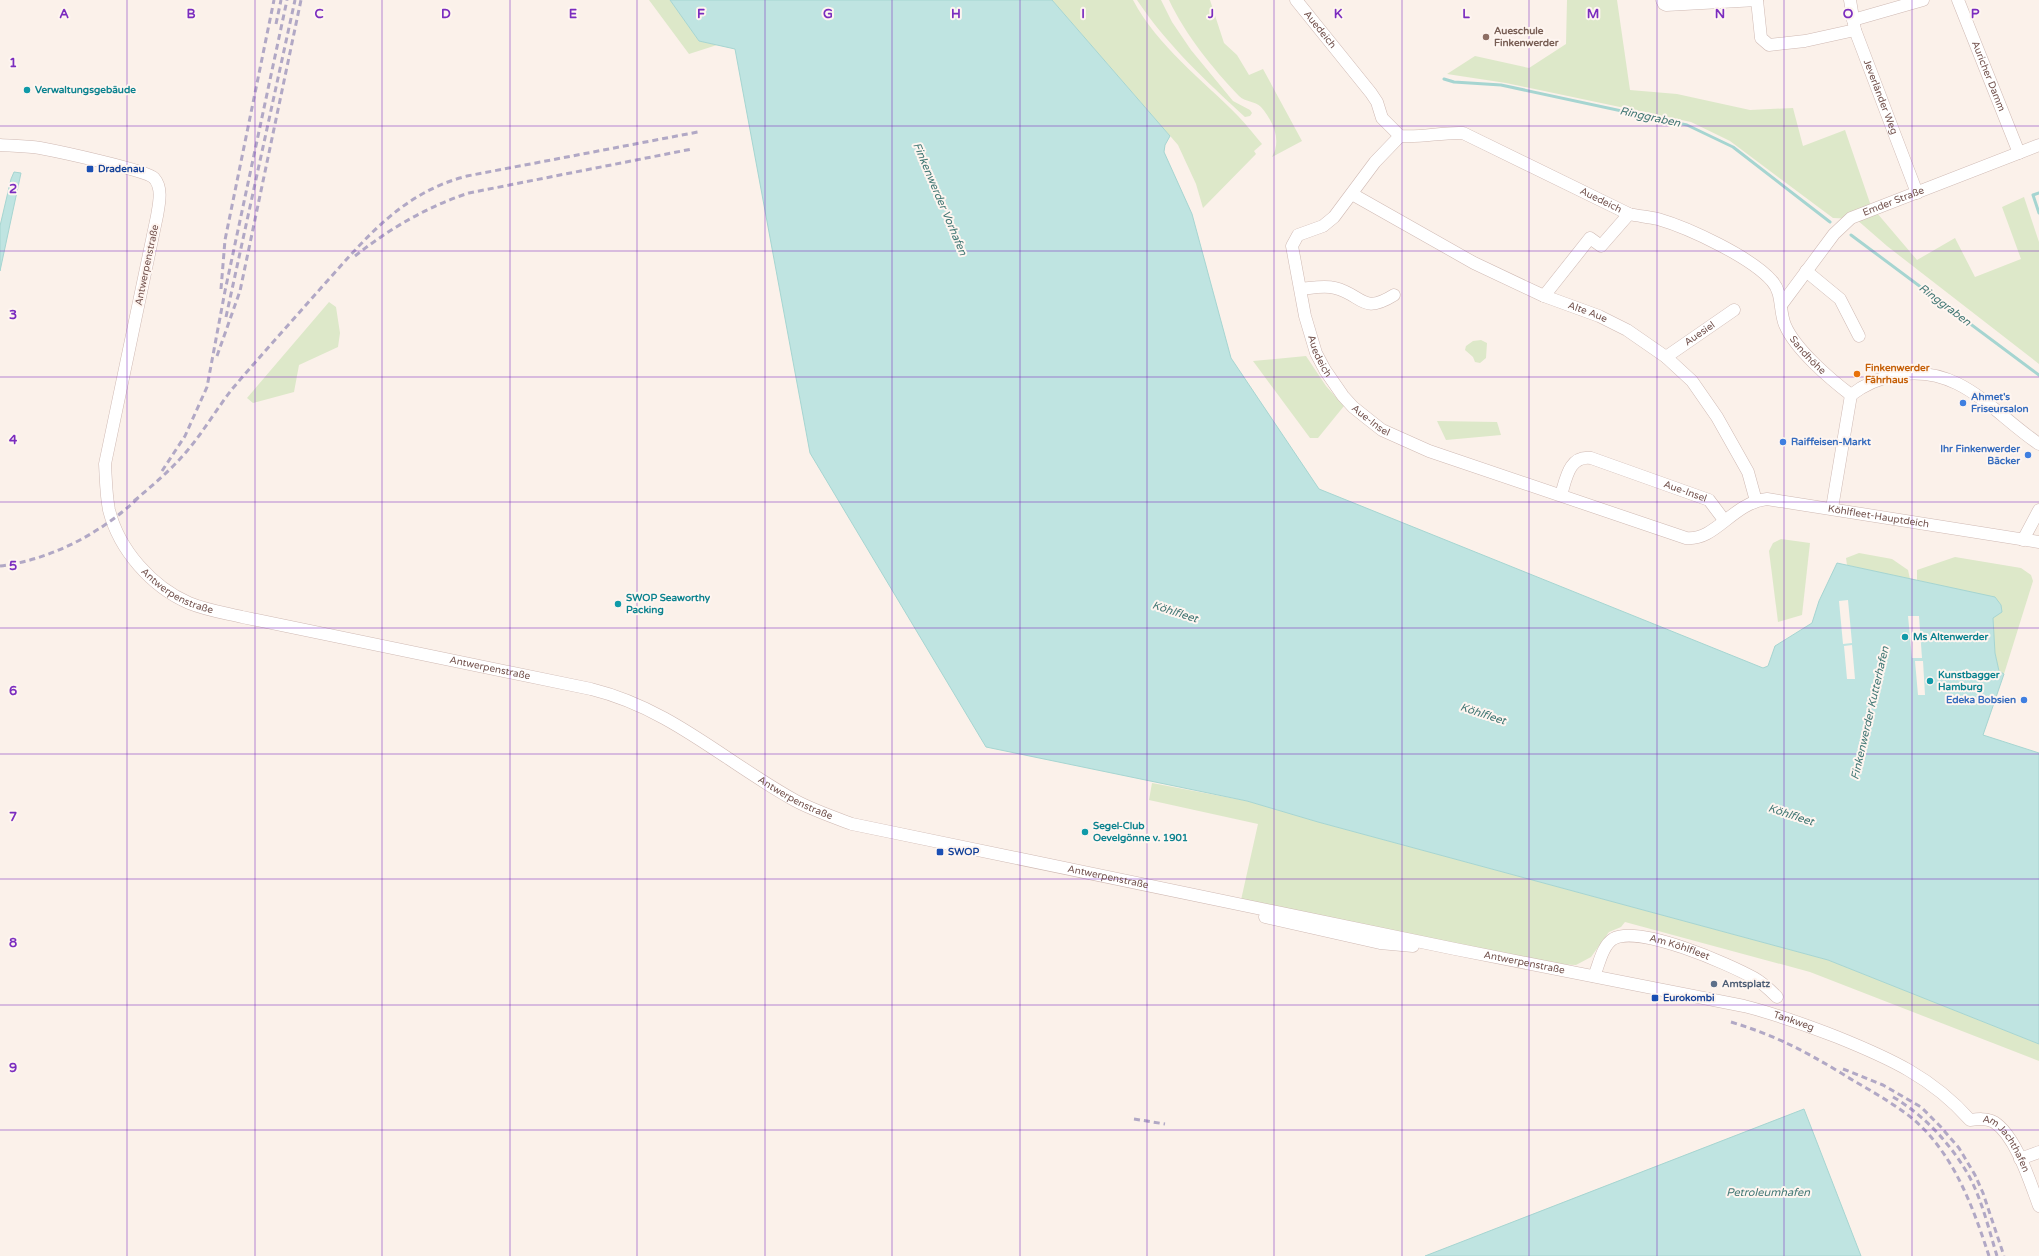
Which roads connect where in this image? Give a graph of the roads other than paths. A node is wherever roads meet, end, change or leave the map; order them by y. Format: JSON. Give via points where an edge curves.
{"nodes":[{"id":1,"x":1296,"y":0,"type":"edge"},
{"id":2,"x":1757,"y":0,"type":"edge"},
{"id":3,"x":1850,"y":0,"type":"edge"},
{"id":4,"x":1923,"y":0,"type":"edge"},
{"id":5,"x":1958,"y":0,"type":"edge"},
{"id":6,"x":1663,"y":2,"type":"edge"},
{"id":7,"x":1854,"y":25,"type":"junction"},
{"id":8,"x":1400,"y":136,"type":"junction"},
{"id":9,"x":0,"y":145,"type":"edge"},
{"id":10,"x":2039,"y":146,"type":"edge"},
{"id":11,"x":2019,"y":153,"type":"junction"},
{"id":12,"x":1917,"y":193,"type":"junction"},
{"id":13,"x":1352,"y":194,"type":"junction"},
{"id":14,"x":1628,"y":214,"type":"junction"},
{"id":15,"x":1806,"y":271,"type":"junction"},
{"id":16,"x":1301,"y":289,"type":"junction"},
{"id":17,"x":1394,"y":295,"type":"dead end"},
{"id":18,"x":1544,"y":296,"type":"junction"},
{"id":19,"x":1782,"y":304,"type":"junction"},
{"id":20,"x":1734,"y":310,"type":"dead end"},
{"id":21,"x":1859,"y":336,"type":"dead end"},
{"id":22,"x":1666,"y":357,"type":"junction"},
{"id":23,"x":1850,"y":395,"type":"junction"},
{"id":24,"x":1343,"y":396,"type":"joint"},
{"id":25,"x":2039,"y":444,"type":"edge"},
{"id":26,"x":1561,"y":495,"type":"junction"},
{"id":27,"x":1756,"y":501,"type":"junction"},
{"id":28,"x":1832,"y":508,"type":"junction"},
{"id":29,"x":2039,"y":510,"type":"edge"},
{"id":30,"x":1724,"y":520,"type":"junction"},
{"id":31,"x":2023,"y":540,"type":"junction"},
{"id":32,"x":2039,"y":542,"type":"edge"},
{"id":33,"x":1594,"y":976,"type":"junction"},
{"id":34,"x":1777,"y":997,"type":"dead end"},
{"id":35,"x":1970,"y":1120,"type":"joint"},
{"id":36,"x":2039,"y":1152,"type":"edge"},
{"id":37,"x":2020,"y":1159,"type":"junction"},
{"id":38,"x":2039,"y":1206,"type":"edge"}],
"edges":[{"from":1,"to":8,"type":"street","name":"Auedeich","via":[[1371,93],[1382,118]]},
{"from":2,"to":6,"type":"street"},
{"from":2,"to":7,"type":"street","via":[[1761,38],[1769,44],[1780,45]]},
{"from":3,"to":7,"type":"street","name":"Jeverländer Weg"},
{"from":4,"to":7,"type":"street"},
{"from":5,"to":11,"type":"street","name":"Auricher Damm"},
{"from":7,"to":12,"type":"street","name":"Jeverländer Weg"},
{"from":8,"to":13,"type":"street","name":"Auedeich","via":[[1375,162]]},
{"from":8,"to":14,"type":"street","name":"Auedeich","via":[[1418,138],[1449,132],[1463,133]]},
{"from":9,"to":33,"type":"street","name":"Antwerpenstraße","via":[[40,148],[132,168],[149,174],[157,181],[160,201],[105,464],[106,489],[109,510],[121,539],[138,564],[170,592],[189,603],[591,689],[626,699],[671,721],[797,801],[852,824]]},
{"from":10,"to":11,"type":"street","name":"Emder Straße"},
{"from":11,"to":12,"type":"street","name":"Emder Straße"},
{"from":12,"to":15,"type":"street","name":"Emder Straße","via":[[1851,218],[1834,234]]},
{"from":13,"to":16,"type":"street","name":"Auedeich","via":[[1329,222],[1301,233],[1294,240],[1292,256]]},
{"from":13,"to":18,"type":"street","name":"Alte Aue","via":[[1474,263]]},
{"from":14,"to":18,"type":"street","via":[[1601,246],[1590,238]]},
{"from":14,"to":19,"type":"street","name":"Auedeich","via":[[1659,220],[1687,230],[1732,252],[1759,269],[1773,282]]},
{"from":15,"to":19,"type":"street","name":"Emder Straße"},
{"from":15,"to":21,"type":"street","via":[[1840,299]]},
{"from":16,"to":17,"type":"street","via":[[1335,288],[1368,304],[1383,302]]},
{"from":16,"to":24,"type":"street","name":"Auedeich","via":[[1305,316],[1316,353]]},
{"from":18,"to":22,"type":"street","name":"Alte Aue","via":[[1599,316],[1627,330]]},
{"from":19,"to":23,"type":"street","name":"Sandhöhe","via":[[1785,325],[1793,338],[1834,382]]},
{"from":20,"to":22,"type":"street","name":"Auesiel"},
{"from":22,"to":27,"type":"street","name":"Alte Aue","via":[[1692,382],[1717,417],[1748,472]]},
{"from":23,"to":25,"type":"street","via":[[1863,385],[1881,378],[1914,372],[1934,374],[1953,381],[1984,400]]},
{"from":23,"to":28,"type":"street"},
{"from":24,"to":26,"type":"street","name":"Aue-Insel","via":[[1382,430],[1429,451]]},
{"from":26,"to":30,"type":"street","name":"Aue-Insel","via":[[1686,538],[1713,531]]},
{"from":26,"to":30,"type":"street","name":"Aue-Insel","via":[[1572,464],[1582,458],[1590,458],[1709,500]]},
{"from":27,"to":28,"type":"street","name":"Köhlfleet-Hauptdeich","via":[[1767,498]]},
{"from":27,"to":30,"type":"street","name":"Köhlfleet-Hauptdeich","via":[[1740,508]]},
{"from":28,"to":31,"type":"street","name":"Köhlfleet-Hauptdeich"},
{"from":29,"to":31,"type":"street"},
{"from":31,"to":32,"type":"street","name":"Köhlfleet-Hauptdeich"},
{"from":33,"to":34,"type":"street","name":"Am Köhlfleet","via":[[1607,945],[1620,936],[1633,934],[1699,953],[1730,966],[1764,985]]},
{"from":33,"to":35,"type":"street","name":"Tankweg","via":[[1757,1009],[1814,1028],[1903,1066],[1945,1095]]},
{"from":35,"to":37,"type":"street","name":"Am Jachthafen","via":[[1986,1119],[2001,1128]]},
{"from":36,"to":37,"type":"street"},
{"from":37,"to":38,"type":"street","name":"Am Jachthafen"}]}
